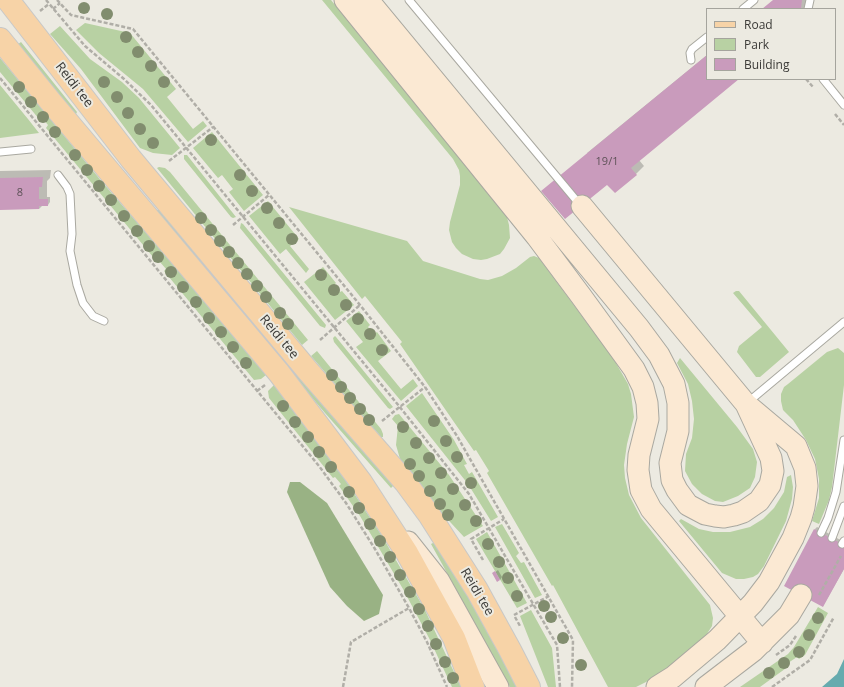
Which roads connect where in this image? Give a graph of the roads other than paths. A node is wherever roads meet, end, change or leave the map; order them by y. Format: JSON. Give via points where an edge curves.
{"nodes":[{"id":1,"x":8,"y":0,"type":"edge"},
{"id":2,"x":345,"y":0,"type":"edge"},
{"id":3,"x":368,"y":0,"type":"edge"},
{"id":4,"x":409,"y":0,"type":"edge"},
{"id":5,"x":754,"y":0,"type":"edge"},
{"id":6,"x":744,"y":8,"type":"edge"},
{"id":7,"x":706,"y":38,"type":"edge"},
{"id":8,"x":0,"y":39,"type":"edge"},
{"id":9,"x":691,"y":60,"type":"dead end"},
{"id":10,"x":824,"y":80,"type":"edge"},
{"id":11,"x":844,"y":105,"type":"edge"},
{"id":12,"x":31,"y":149,"type":"dead end"},
{"id":13,"x":0,"y":152,"type":"edge"},
{"id":14,"x":58,"y":175,"type":"dead end"},
{"id":15,"x":582,"y":206,"type":"joint"},
{"id":16,"x":561,"y":233,"type":"junction"},
{"id":17,"x":537,"y":237,"type":"junction"},
{"id":18,"x":104,"y":321,"type":"dead end"},
{"id":19,"x":844,"y":322,"type":"edge"},
{"id":20,"x":746,"y":404,"type":"junction"},
{"id":21,"x":844,"y":440,"type":"edge"},
{"id":22,"x":361,"y":482,"type":"junction"},
{"id":23,"x":844,"y":506,"type":"edge"},
{"id":24,"x":821,"y":533,"type":"dead end"},
{"id":25,"x":832,"y":538,"type":"dead end"},
{"id":26,"x":801,"y":595,"type":"dead end"},
{"id":27,"x":740,"y":617,"type":"junction"},
{"id":28,"x":768,"y":636,"type":"junction"},
{"id":29,"x":473,"y":687,"type":"edge"},
{"id":30,"x":498,"y":687,"type":"edge"},
{"id":31,"x":529,"y":687,"type":"edge"},
{"id":32,"x":657,"y":687,"type":"edge"},
{"id":33,"x":706,"y":687,"type":"edge"}],
"edges":[{"from":1,"to":31,"type":"main road","name":"Reidi tee","via":[[136,165],[302,365],[405,482],[477,590]]},
{"from":2,"to":17,"type":"street"},
{"from":3,"to":16,"type":"street"},
{"from":4,"to":15,"type":"lane"},
{"from":5,"to":6,"type":"lane"},
{"from":7,"to":9,"type":"lane","via":[[692,49]]},
{"from":8,"to":22,"type":"main road","name":"Reidi tee","via":[[279,373]]},
{"from":10,"to":11,"type":"lane"},
{"from":12,"to":13,"type":"lane"},
{"from":14,"to":18,"type":"lane","via":[[70,194],[70,251],[77,285],[83,303],[93,316]]},
{"from":15,"to":20,"type":"street"},
{"from":16,"to":17,"type":"street","via":[[547,233]]},
{"from":16,"to":20,"type":"street","via":[[650,342],[666,366],[674,384],[679,412],[678,431],[671,458],[672,480],[676,490],[688,504],[705,514],[724,517],[743,512],[759,501],[770,485],[773,471],[771,458]]},
{"from":17,"to":27,"type":"street","via":[[621,350],[643,387],[648,419],[638,470],[641,490],[651,509]]},
{"from":19,"to":20,"type":"lane"},
{"from":20,"to":27,"type":"street","via":[[796,446],[803,461],[807,486],[801,518],[787,549],[769,582]]},
{"from":21,"to":24,"type":"lane","via":[[836,492]]},
{"from":22,"to":29,"type":"main road","name":"Reidi tee","via":[[414,566],[454,638]]},
{"from":22,"to":30,"type":"street","via":[[439,581]]},
{"from":23,"to":25,"type":"lane"},
{"from":26,"to":28,"type":"street","via":[[789,615]]},
{"from":27,"to":28,"type":"street"},
{"from":27,"to":32,"type":"street","via":[[673,677]]},
{"from":28,"to":33,"type":"street","via":[[753,651]]}]}
